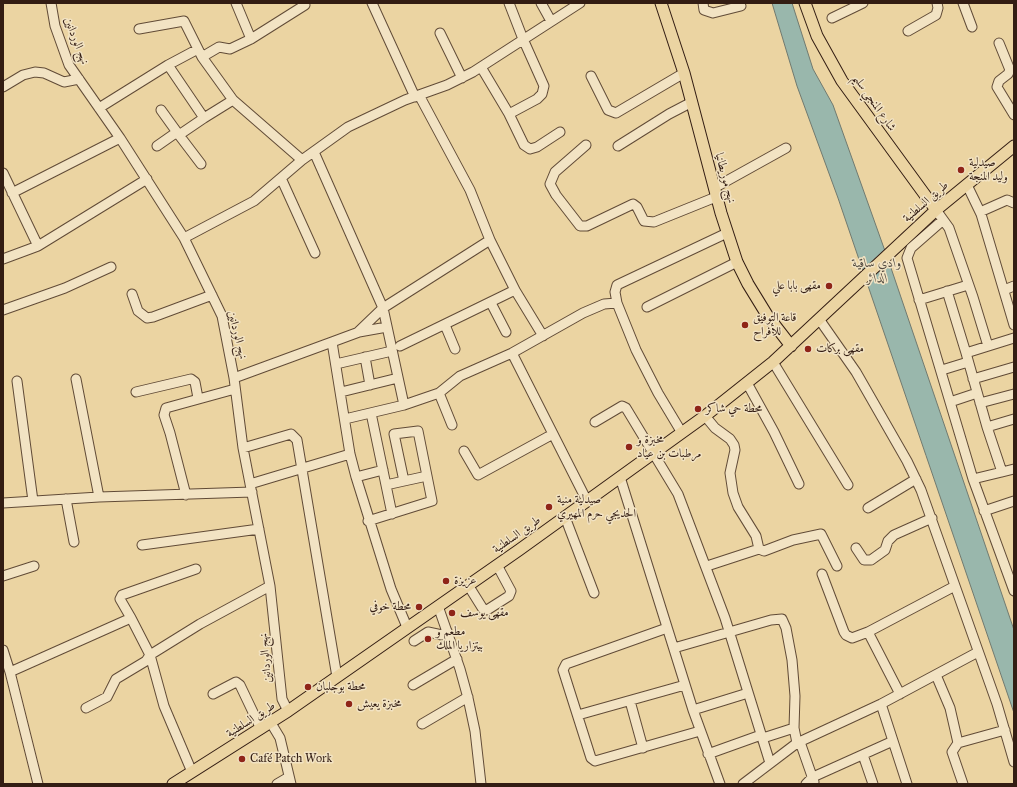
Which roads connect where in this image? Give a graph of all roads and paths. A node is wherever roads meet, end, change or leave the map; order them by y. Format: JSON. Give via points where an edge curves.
{"nodes":[{"id":1,"x":51,"y":3,"type":"edge"},
{"id":2,"x":236,"y":3,"type":"edge"},
{"id":3,"x":372,"y":3,"type":"edge"},
{"id":4,"x":509,"y":3,"type":"edge"},
{"id":5,"x":541,"y":3,"type":"edge"},
{"id":6,"x":580,"y":3,"type":"edge"},
{"id":7,"x":661,"y":3,"type":"edge"},
{"id":8,"x":702,"y":3,"type":"edge"},
{"id":9,"x":805,"y":3,"type":"edge"},
{"id":10,"x":863,"y":3,"type":"edge"},
{"id":11,"x":937,"y":3,"type":"edge"},
{"id":12,"x":963,"y":3,"type":"edge"},
{"id":13,"x":305,"y":5,"type":"dead end"},
{"id":14,"x":741,"y":6,"type":"dead end"},
{"id":15,"x":832,"y":18,"type":"dead end"},
{"id":16,"x":551,"y":21,"type":"junction"},
{"id":17,"x":972,"y":27,"type":"dead end"},
{"id":18,"x":139,"y":29,"type":"dead end"},
{"id":19,"x":908,"y":31,"type":"dead end"},
{"id":20,"x":440,"y":33,"type":"dead end"},
{"id":21,"x":251,"y":38,"type":"junction"},
{"id":22,"x":522,"y":39,"type":"junction"},
{"id":23,"x":999,"y":43,"type":"dead end"},
{"id":24,"x":200,"y":53,"type":"junction"},
{"id":25,"x":168,"y":65,"type":"junction"},
{"id":26,"x":481,"y":67,"type":"junction"},
{"id":27,"x":684,"y":73,"type":"junction"},
{"id":28,"x":591,"y":76,"type":"dead end"},
{"id":29,"x":462,"y":78,"type":"junction"},
{"id":30,"x":79,"y":79,"type":"junction"},
{"id":31,"x":3,"y":87,"type":"edge"},
{"id":32,"x":417,"y":96,"type":"junction"},
{"id":33,"x":233,"y":100,"type":"junction"},
{"id":34,"x":692,"y":102,"type":"junction"},
{"id":35,"x":99,"y":108,"type":"junction"},
{"id":36,"x":161,"y":110,"type":"dead end"},
{"id":37,"x":509,"y":114,"type":"junction"},
{"id":38,"x":1014,"y":115,"type":"edge"},
{"id":39,"x":204,"y":118,"type":"junction"},
{"id":40,"x":560,"y":132,"type":"dead end"},
{"id":41,"x":178,"y":133,"type":"junction"},
{"id":42,"x":120,"y":138,"type":"junction"},
{"id":43,"x":586,"y":145,"type":"dead end"},
{"id":44,"x":157,"y":146,"type":"dead end"},
{"id":45,"x":618,"y":146,"type":"dead end"},
{"id":46,"x":1014,"y":146,"type":"edge"},
{"id":47,"x":786,"y":148,"type":"dead end"},
{"id":48,"x":314,"y":152,"type":"junction"},
{"id":49,"x":302,"y":160,"type":"junction"},
{"id":50,"x":201,"y":164,"type":"dead end"},
{"id":51,"x":3,"y":173,"type":"edge"},
{"id":52,"x":281,"y":178,"type":"junction"},
{"id":53,"x":147,"y":179,"type":"junction"},
{"id":54,"x":967,"y":185,"type":"junction"},
{"id":55,"x":715,"y":192,"type":"junction"},
{"id":56,"x":12,"y":193,"type":"junction"},
{"id":57,"x":1014,"y":203,"type":"edge"},
{"id":58,"x":936,"y":210,"type":"junction"},
{"id":59,"x":980,"y":212,"type":"junction"},
{"id":60,"x":943,"y":220,"type":"junction"},
{"id":61,"x":727,"y":233,"type":"junction"},
{"id":62,"x":184,"y":238,"type":"junction"},
{"id":63,"x":490,"y":240,"type":"junction"},
{"id":64,"x":38,"y":246,"type":"junction"},
{"id":65,"x":315,"y":253,"type":"dead end"},
{"id":66,"x":3,"y":259,"type":"edge"},
{"id":67,"x":737,"y":262,"type":"junction"},
{"id":68,"x":111,"y":267,"type":"dead end"},
{"id":69,"x":968,"y":285,"type":"junction"},
{"id":70,"x":1014,"y":286,"type":"edge"},
{"id":71,"x":515,"y":290,"type":"junction"},
{"id":72,"x":1004,"y":290,"type":"junction"},
{"id":73,"x":947,"y":291,"type":"junction"},
{"id":74,"x":132,"y":294,"type":"dead end"},
{"id":75,"x":212,"y":295,"type":"junction"},
{"id":76,"x":919,"y":300,"type":"junction"},
{"id":77,"x":491,"y":303,"type":"junction"},
{"id":78,"x":617,"y":303,"type":"junction"},
{"id":79,"x":646,"y":307,"type":"dead end"},
{"id":80,"x":383,"y":308,"type":"junction"},
{"id":81,"x":3,"y":310,"type":"edge"},
{"id":82,"x":819,"y":319,"type":"junction"},
{"id":83,"x":445,"y":325,"type":"junction"},
{"id":84,"x":1014,"y":325,"type":"edge"},
{"id":85,"x":387,"y":327,"type":"junction"},
{"id":86,"x":506,"y":332,"type":"dead end"},
{"id":87,"x":356,"y":333,"type":"junction"},
{"id":88,"x":543,"y":336,"type":"junction"},
{"id":89,"x":1014,"y":338,"type":"edge"},
{"id":90,"x":332,"y":342,"type":"junction"},
{"id":91,"x":400,"y":346,"type":"dead end"},
{"id":92,"x":791,"y":346,"type":"junction"},
{"id":93,"x":988,"y":346,"type":"junction"},
{"id":94,"x":455,"y":349,"type":"dead end"},
{"id":95,"x":392,"y":351,"type":"junction"},
{"id":96,"x":512,"y":353,"type":"junction"},
{"id":97,"x":365,"y":357,"type":"junction"},
{"id":98,"x":967,"y":357,"type":"junction"},
{"id":99,"x":773,"y":362,"type":"junction"},
{"id":100,"x":336,"y":364,"type":"junction"},
{"id":101,"x":1014,"y":367,"type":"edge"},
{"id":102,"x":942,"y":370,"type":"junction"},
{"id":103,"x":234,"y":378,"type":"junction"},
{"id":104,"x":398,"y":378,"type":"junction"},
{"id":105,"x":76,"y":379,"type":"dead end"},
{"id":106,"x":973,"y":379,"type":"junction"},
{"id":107,"x":17,"y":381,"type":"dead end"},
{"id":108,"x":747,"y":383,"type":"junction"},
{"id":109,"x":370,"y":385,"type":"junction"},
{"id":110,"x":235,"y":389,"type":"junction"},
{"id":111,"x":136,"y":392,"type":"dead end"},
{"id":112,"x":341,"y":392,"type":"junction"},
{"id":113,"x":439,"y":393,"type":"junction"},
{"id":114,"x":977,"y":393,"type":"junction"},
{"id":115,"x":1014,"y":394,"type":"edge"},
{"id":116,"x":198,"y":398,"type":"junction"},
{"id":117,"x":950,"y":402,"type":"junction"},
{"id":118,"x":980,"y":403,"type":"junction"},
{"id":119,"x":404,"y":405,"type":"junction"},
{"id":120,"x":371,"y":413,"type":"junction"},
{"id":121,"x":705,"y":416,"type":"junction"},
{"id":122,"x":345,"y":419,"type":"junction"},
{"id":123,"x":1014,"y":419,"type":"edge"},
{"id":124,"x":595,"y":422,"type":"dead end"},
{"id":125,"x":452,"y":425,"type":"dead end"},
{"id":126,"x":988,"y":427,"type":"junction"},
{"id":127,"x":682,"y":433,"type":"junction"},
{"id":128,"x":552,"y":434,"type":"junction"},
{"id":129,"x":243,"y":448,"type":"junction"},
{"id":130,"x":464,"y":451,"type":"dead end"},
{"id":131,"x":350,"y":454,"type":"junction"},
{"id":132,"x":653,"y":454,"type":"junction"},
{"id":133,"x":301,"y":469,"type":"junction"},
{"id":134,"x":1014,"y":469,"type":"edge"},
{"id":135,"x":383,"y":470,"type":"junction"},
{"id":136,"x":1002,"y":472,"type":"junction"},
{"id":137,"x":427,"y":476,"type":"junction"},
{"id":138,"x":356,"y":477,"type":"junction"},
{"id":139,"x":620,"y":477,"type":"junction"},
{"id":140,"x":916,"y":479,"type":"junction"},
{"id":141,"x":973,"y":479,"type":"junction"},
{"id":142,"x":404,"y":481,"type":"junction"},
{"id":143,"x":386,"y":484,"type":"junction"},
{"id":144,"x":799,"y":484,"type":"dead end"},
{"id":145,"x":848,"y":485,"type":"dead end"},
{"id":146,"x":251,"y":488,"type":"junction"},
{"id":147,"x":186,"y":495,"type":"junction"},
{"id":148,"x":99,"y":497,"type":"junction"},
{"id":149,"x":66,"y":500,"type":"junction"},
{"id":150,"x":33,"y":501,"type":"junction"},
{"id":151,"x":587,"y":501,"type":"junction"},
{"id":152,"x":1014,"y":501,"type":"edge"},
{"id":153,"x":3,"y":502,"type":"edge"},
{"id":154,"x":868,"y":508,"type":"dead end"},
{"id":155,"x":984,"y":511,"type":"junction"},
{"id":156,"x":392,"y":514,"type":"junction"},
{"id":157,"x":565,"y":517,"type":"junction"},
{"id":158,"x":932,"y":518,"type":"junction"},
{"id":159,"x":368,"y":520,"type":"junction"},
{"id":160,"x":259,"y":529,"type":"junction"},
{"id":161,"x":74,"y":542,"type":"dead end"},
{"id":162,"x":142,"y":545,"type":"dead end"},
{"id":163,"x":856,"y":548,"type":"dead end"},
{"id":164,"x":759,"y":549,"type":"junction"},
{"id":165,"x":497,"y":565,"type":"junction"},
{"id":166,"x":34,"y":566,"type":"dead end"},
{"id":167,"x":706,"y":566,"type":"junction"},
{"id":168,"x":837,"y":566,"type":"dead end"},
{"id":169,"x":196,"y":569,"type":"dead end"},
{"id":170,"x":822,"y":574,"type":"dead end"},
{"id":171,"x":3,"y":576,"type":"edge"},
{"id":172,"x":1011,"y":576,"type":"edge"},
{"id":173,"x":468,"y":585,"type":"junction"},
{"id":174,"x":270,"y":586,"type":"junction"},
{"id":175,"x":955,"y":586,"type":"junction"},
{"id":176,"x":1014,"y":591,"type":"edge"},
{"id":177,"x":594,"y":594,"type":"dead end"},
{"id":178,"x":438,"y":606,"type":"junction"},
{"id":179,"x":131,"y":618,"type":"junction"},
{"id":180,"x":408,"y":627,"type":"junction"},
{"id":181,"x":667,"y":628,"type":"junction"},
{"id":182,"x":447,"y":631,"type":"junction"},
{"id":183,"x":730,"y":631,"type":"junction"},
{"id":184,"x":868,"y":632,"type":"junction"},
{"id":185,"x":414,"y":641,"type":"dead end"},
{"id":186,"x":674,"y":648,"type":"junction"},
{"id":187,"x":978,"y":652,"type":"junction"},
{"id":188,"x":150,"y":655,"type":"junction"},
{"id":189,"x":4,"y":656,"type":"edge"},
{"id":190,"x":457,"y":660,"type":"junction"},
{"id":191,"x":10,"y":672,"type":"junction"},
{"id":192,"x":936,"y":675,"type":"junction"},
{"id":193,"x":337,"y":676,"type":"junction"},
{"id":194,"x":413,"y":685,"type":"dead end"},
{"id":195,"x":685,"y":685,"type":"junction"},
{"id":196,"x":748,"y":693,"type":"junction"},
{"id":197,"x":213,"y":694,"type":"dead end"},
{"id":198,"x":900,"y":694,"type":"junction"},
{"id":199,"x":468,"y":697,"type":"junction"},
{"id":200,"x":630,"y":701,"type":"junction"},
{"id":201,"x":881,"y":704,"type":"junction"},
{"id":202,"x":86,"y":708,"type":"dead end"},
{"id":203,"x":693,"y":710,"type":"junction"},
{"id":204,"x":288,"y":711,"type":"junction"},
{"id":205,"x":578,"y":715,"type":"junction"},
{"id":206,"x":271,"y":723,"type":"junction"},
{"id":207,"x":422,"y":724,"type":"dead end"},
{"id":208,"x":794,"y":728,"type":"junction"},
{"id":209,"x":262,"y":729,"type":"junction"},
{"id":210,"x":1005,"y":730,"type":"junction"},
{"id":211,"x":700,"y":731,"type":"junction"},
{"id":212,"x":762,"y":737,"type":"junction"},
{"id":213,"x":893,"y":741,"type":"junction"},
{"id":214,"x":799,"y":743,"type":"junction"},
{"id":215,"x":958,"y":743,"type":"junction"},
{"id":216,"x":643,"y":748,"type":"junction"},
{"id":217,"x":708,"y":754,"type":"junction"},
{"id":218,"x":863,"y":755,"type":"junction"},
{"id":219,"x":1014,"y":762,"type":"edge"},
{"id":220,"x":770,"y":763,"type":"junction"},
{"id":221,"x":192,"y":772,"type":"junction"},
{"id":222,"x":290,"y":781,"type":"edge"},
{"id":223,"x":811,"y":782,"type":"edge"},
{"id":224,"x":38,"y":784,"type":"edge"},
{"id":225,"x":173,"y":784,"type":"edge"},
{"id":226,"x":277,"y":784,"type":"edge"},
{"id":227,"x":481,"y":784,"type":"edge"},
{"id":228,"x":720,"y":784,"type":"edge"},
{"id":229,"x":744,"y":784,"type":"edge"},
{"id":230,"x":873,"y":784,"type":"edge"},
{"id":231,"x":907,"y":784,"type":"edge"},
{"id":232,"x":963,"y":784,"type":"edge"}],
"edges":[{"from":1,"to":30,"type":"street","name":"نهج الوردانين","via":[[69,66]]},
{"from":2,"to":21,"type":"street"},
{"from":3,"to":32,"type":"street"},
{"from":4,"to":22,"type":"street"},
{"from":5,"to":16,"type":"street"},
{"from":6,"to":16,"type":"street"},
{"from":7,"to":27,"type":"main road","name":"نهج موريطانيا"},
{"from":8,"to":14,"type":"street","via":[[704,10],[713,13]]},
{"from":9,"to":58,"type":"main road","name":"شارع المنجي سليم","via":[[817,36],[842,81]]},
{"from":10,"to":15,"type":"street"},
{"from":11,"to":19,"type":"street","via":[[936,15]]},
{"from":12,"to":17,"type":"street"},
{"from":13,"to":21,"type":"street"},
{"from":16,"to":22,"type":"street"},
{"from":18,"to":24,"type":"street","via":[[184,21]]},
{"from":20,"to":29,"type":"street"},
{"from":21,"to":24,"type":"street","via":[[230,49],[219,47]]},
{"from":22,"to":26,"type":"street"},
{"from":22,"to":37,"type":"street","via":[[543,81],[544,90],[537,99]]},
{"from":23,"to":38,"type":"street","via":[[1010,70],[999,81],[997,87]]},
{"from":24,"to":25,"type":"street"},
{"from":24,"to":33,"type":"street"},
{"from":25,"to":35,"type":"street"},
{"from":25,"to":39,"type":"street"},
{"from":26,"to":29,"type":"street"},
{"from":26,"to":37,"type":"street"},
{"from":27,"to":28,"type":"street","via":[[616,112],[608,110]]},
{"from":27,"to":34,"type":"main road","name":"نهج موريطانيا"},
{"from":29,"to":32,"type":"street"},
{"from":30,"to":31,"type":"street","via":[[64,82],[50,75],[34,72],[23,75]]},
{"from":30,"to":35,"type":"street","name":"نهج الوردانين"},
{"from":32,"to":48,"type":"street","via":[[348,127]]},
{"from":32,"to":63,"type":"street","via":[[470,190]]},
{"from":33,"to":39,"type":"street"},
{"from":33,"to":49,"type":"street"},
{"from":34,"to":45,"type":"street"},
{"from":34,"to":55,"type":"main road","name":"نهج موريطانيا"},
{"from":35,"to":42,"type":"street","name":"نهج الوردانين"},
{"from":36,"to":41,"type":"street"},
{"from":37,"to":40,"type":"street","via":[[524,145],[530,149]]},
{"from":39,"to":41,"type":"street"},
{"from":41,"to":44,"type":"street"},
{"from":41,"to":50,"type":"street"},
{"from":42,"to":53,"type":"street","name":"نهج الوردانين"},
{"from":42,"to":56,"type":"street"},
{"from":43,"to":55,"type":"street","via":[[555,172],[550,184],[580,226],[586,226],[633,204],[644,221],[654,222]]},
{"from":46,"to":54,"type":"main road","name":"طريق السلطنية"},
{"from":47,"to":55,"type":"street"},
{"from":48,"to":49,"type":"street"},
{"from":48,"to":80,"type":"street"},
{"from":49,"to":52,"type":"street"},
{"from":51,"to":56,"type":"street"},
{"from":52,"to":62,"type":"street","via":[[244,207]]},
{"from":52,"to":65,"type":"street"},
{"from":53,"to":62,"type":"street","name":"نهج الوردانين"},
{"from":53,"to":64,"type":"street"},
{"from":54,"to":58,"type":"main road","name":"طريق السلطنية"},
{"from":54,"to":59,"type":"street"},
{"from":55,"to":61,"type":"main road","name":"نهج موريطانيا"},
{"from":56,"to":64,"type":"street"},
{"from":57,"to":59,"type":"street","via":[[1007,200]]},
{"from":58,"to":60,"type":"street"},
{"from":58,"to":82,"type":"main road","name":"طريق السلطنية"},
{"from":59,"to":72,"type":"street"},
{"from":60,"to":69,"type":"street","via":[[949,228]]},
{"from":60,"to":76,"type":"street","via":[[909,252],[907,258]]},
{"from":61,"to":67,"type":"main road","name":"نهج موريطانيا"},
{"from":61,"to":78,"type":"street","via":[[617,285],[614,292]]},
{"from":62,"to":75,"type":"street","name":"نهج الوردانين"},
{"from":63,"to":71,"type":"street"},
{"from":63,"to":80,"type":"street"},
{"from":64,"to":66,"type":"street"},
{"from":67,"to":79,"type":"street"},
{"from":67,"to":92,"type":"main road","name":"نهج موريطانيا","via":[[767,315]]},
{"from":68,"to":81,"type":"street","via":[[65,288]]},
{"from":69,"to":73,"type":"street"},
{"from":69,"to":93,"type":"street"},
{"from":70,"to":72,"type":"street"},
{"from":71,"to":77,"type":"street"},
{"from":71,"to":88,"type":"street"},
{"from":72,"to":84,"type":"street"},
{"from":73,"to":76,"type":"street"},
{"from":73,"to":98,"type":"street"},
{"from":74,"to":75,"type":"street","via":[[138,311],[147,318]]},
{"from":75,"to":103,"type":"street","name":"نهج الوردانين","via":[[222,316]]},
{"from":76,"to":102,"type":"street"},
{"from":77,"to":83,"type":"street"},
{"from":77,"to":86,"type":"street"},
{"from":78,"to":88,"type":"street","via":[[604,304],[583,313]]},
{"from":78,"to":127,"type":"street","via":[[636,350]]},
{"from":80,"to":85,"type":"street"},
{"from":80,"to":87,"type":"street"},
{"from":82,"to":92,"type":"main road","name":"طريق السلطنية"},
{"from":82,"to":140,"type":"street","via":[[856,372]]},
{"from":83,"to":91,"type":"street"},
{"from":83,"to":94,"type":"street"},
{"from":85,"to":87,"type":"street"},
{"from":85,"to":95,"type":"street"},
{"from":87,"to":90,"type":"street"},
{"from":88,"to":96,"type":"street"},
{"from":89,"to":93,"type":"street"},
{"from":90,"to":100,"type":"street"},
{"from":90,"to":103,"type":"street"},
{"from":92,"to":99,"type":"main road","name":"طريق السلطنية"},
{"from":93,"to":98,"type":"street"},
{"from":95,"to":97,"type":"street"},
{"from":95,"to":104,"type":"street"},
{"from":96,"to":113,"type":"street","via":[[460,376]]},
{"from":96,"to":128,"type":"street"},
{"from":97,"to":100,"type":"street"},
{"from":97,"to":109,"type":"street"},
{"from":98,"to":102,"type":"street"},
{"from":98,"to":106,"type":"street"},
{"from":99,"to":108,"type":"main road","name":"طريق السلطنية"},
{"from":99,"to":145,"type":"street"},
{"from":100,"to":112,"type":"street"},
{"from":101,"to":106,"type":"street"},
{"from":102,"to":117,"type":"street"},
{"from":103,"to":110,"type":"street","name":"نهج الوردانين"},
{"from":104,"to":109,"type":"street"},
{"from":104,"to":119,"type":"street"},
{"from":105,"to":148,"type":"street"},
{"from":106,"to":114,"type":"street"},
{"from":107,"to":150,"type":"street"},
{"from":108,"to":121,"type":"main road","name":"طريق السلطنية"},
{"from":108,"to":144,"type":"street"},
{"from":109,"to":112,"type":"street"},
{"from":110,"to":116,"type":"street"},
{"from":110,"to":129,"type":"street","name":"نهج الوردانين"},
{"from":111,"to":116,"type":"street","via":[[191,379],[195,382]]},
{"from":112,"to":122,"type":"street"},
{"from":113,"to":119,"type":"street"},
{"from":113,"to":125,"type":"street"},
{"from":114,"to":117,"type":"street"},
{"from":114,"to":118,"type":"street"},
{"from":115,"to":118,"type":"street"},
{"from":116,"to":147,"type":"street","via":[[166,408],[164,415]]},
{"from":117,"to":141,"type":"street"},
{"from":118,"to":126,"type":"street"},
{"from":119,"to":120,"type":"street"},
{"from":120,"to":122,"type":"street"},
{"from":120,"to":135,"type":"street"},
{"from":121,"to":127,"type":"main road","name":"طريق السلطنية"},
{"from":121,"to":164,"type":"street","via":[[734,445],[730,472],[733,493],[738,507],[756,536]]},
{"from":122,"to":131,"type":"street"},
{"from":123,"to":126,"type":"street"},
{"from":124,"to":132,"type":"street","via":[[622,406],[626,408]]},
{"from":126,"to":136,"type":"street"},
{"from":127,"to":132,"type":"main road","name":"طريق السلطنية"},
{"from":128,"to":130,"type":"street","via":[[478,475]]},
{"from":128,"to":151,"type":"street"},
{"from":129,"to":133,"type":"street","via":[[292,434],[297,440]]},
{"from":129,"to":146,"type":"street","name":"نهج الوردانين"},
{"from":131,"to":133,"type":"street"},
{"from":131,"to":138,"type":"street"},
{"from":132,"to":139,"type":"main road","name":"طريق السلطنية"},
{"from":132,"to":167,"type":"street","via":[[678,494]]},
{"from":133,"to":146,"type":"street"},
{"from":133,"to":193,"type":"street"},
{"from":134,"to":136,"type":"street"},
{"from":135,"to":138,"type":"street"},
{"from":135,"to":143,"type":"street"},
{"from":136,"to":141,"type":"street"},
{"from":137,"to":142,"type":"street"},
{"from":137,"to":142,"type":"street","via":[[418,431],[394,434]]},
{"from":137,"to":156,"type":"street","via":[[432,501]]},
{"from":138,"to":159,"type":"street"},
{"from":139,"to":151,"type":"main road","name":"طريق السلطنية"},
{"from":139,"to":181,"type":"street"},
{"from":140,"to":154,"type":"street"},
{"from":140,"to":158,"type":"street"},
{"from":141,"to":155,"type":"street"},
{"from":142,"to":143,"type":"street"},
{"from":143,"to":156,"type":"street"},
{"from":146,"to":147,"type":"street"},
{"from":146,"to":160,"type":"street","name":"نهج الوردانين"},
{"from":147,"to":148,"type":"street"},
{"from":148,"to":149,"type":"street"},
{"from":149,"to":150,"type":"street"},
{"from":149,"to":161,"type":"street"},
{"from":150,"to":153,"type":"street"},
{"from":151,"to":157,"type":"main road","name":"طريق السلطنية"},
{"from":152,"to":155,"type":"street"},
{"from":155,"to":172,"type":"street"},
{"from":156,"to":159,"type":"street"},
{"from":157,"to":165,"type":"main road","name":"طريق السلطنية"},
{"from":157,"to":177,"type":"street"},
{"from":158,"to":163,"type":"street","via":[[894,535],[888,540],[885,550],[871,560],[864,560]]},
{"from":158,"to":175,"type":"street"},
{"from":159,"to":180,"type":"street","via":[[391,589]]},
{"from":160,"to":162,"type":"street"},
{"from":160,"to":174,"type":"street","name":"نهج الوردانين"},
{"from":164,"to":167,"type":"street"},
{"from":164,"to":168,"type":"street","via":[[764,551],[793,540],[821,534]]},
{"from":165,"to":173,"type":"main road","name":"طريق السلطنية"},
{"from":165,"to":173,"type":"street","via":[[511,591],[509,596],[487,610],[483,609]]},
{"from":166,"to":171,"type":"street"},
{"from":167,"to":183,"type":"street"},
{"from":169,"to":179,"type":"street","via":[[122,595],[120,599]]},
{"from":170,"to":184,"type":"street","via":[[846,635],[852,638]]},
{"from":172,"to":176,"type":"street"},
{"from":173,"to":178,"type":"main road","name":"طريق السلطنية"},
{"from":174,"to":188,"type":"street"},
{"from":174,"to":204,"type":"street","name":"نهج الوردانين","via":[[282,699]]},
{"from":175,"to":184,"type":"street"},
{"from":175,"to":187,"type":"street"},
{"from":178,"to":180,"type":"main road","name":"طريق السلطنية"},
{"from":178,"to":182,"type":"street"},
{"from":179,"to":188,"type":"street"},
{"from":179,"to":191,"type":"street"},
{"from":180,"to":193,"type":"main road","name":"طريق السلطنية"},
{"from":181,"to":186,"type":"street"},
{"from":181,"to":205,"type":"street","via":[[566,664],[563,670]]},
{"from":182,"to":185,"type":"street","via":[[442,635],[428,632]]},
{"from":182,"to":190,"type":"street"},
{"from":183,"to":186,"type":"street"},
{"from":183,"to":196,"type":"street"},
{"from":183,"to":208,"type":"street","via":[[778,618],[784,622],[792,660]]},
{"from":184,"to":198,"type":"street"},
{"from":186,"to":195,"type":"street"},
{"from":187,"to":192,"type":"street"},
{"from":187,"to":210,"type":"street"},
{"from":188,"to":202,"type":"street","via":[[146,661],[116,679],[107,697]]},
{"from":188,"to":221,"type":"street","via":[[164,706]]},
{"from":189,"to":191,"type":"street"},
{"from":190,"to":194,"type":"street"},
{"from":190,"to":199,"type":"street"},
{"from":191,"to":224,"type":"street"},
{"from":192,"to":198,"type":"street"},
{"from":192,"to":215,"type":"street","via":[[950,708]]},
{"from":193,"to":204,"type":"main road","name":"طريق السلطنية"},
{"from":195,"to":200,"type":"street"},
{"from":195,"to":203,"type":"street"},
{"from":196,"to":203,"type":"street"},
{"from":196,"to":212,"type":"street"},
{"from":197,"to":209,"type":"street","via":[[236,682],[240,685]]},
{"from":198,"to":201,"type":"street"},
{"from":199,"to":207,"type":"street"},
{"from":199,"to":227,"type":"street"},
{"from":200,"to":205,"type":"street"},
{"from":200,"to":216,"type":"street"},
{"from":201,"to":213,"type":"street"},
{"from":201,"to":214,"type":"street"},
{"from":203,"to":211,"type":"street"},
{"from":204,"to":206,"type":"main road","name":"طريق السلطنية"},
{"from":205,"to":216,"type":"street","via":[[591,758],[595,762]]},
{"from":206,"to":209,"type":"main road","name":"طريق السلطنية"},
{"from":206,"to":222,"type":"street","via":[[280,738]]},
{"from":208,"to":212,"type":"street"},
{"from":208,"to":214,"type":"street"},
{"from":209,"to":221,"type":"main road","name":"طريق السلطنية"},
{"from":210,"to":215,"type":"street"},
{"from":210,"to":219,"type":"street"},
{"from":211,"to":216,"type":"street"},
{"from":211,"to":217,"type":"street"},
{"from":212,"to":217,"type":"street"},
{"from":212,"to":220,"type":"street"},
{"from":213,"to":218,"type":"street"},
{"from":213,"to":231,"type":"street"},
{"from":214,"to":220,"type":"street"},
{"from":214,"to":223,"type":"street"},
{"from":215,"to":232,"type":"street","via":[[952,752]]},
{"from":217,"to":228,"type":"street"},
{"from":218,"to":223,"type":"street"},
{"from":218,"to":230,"type":"street"},
{"from":220,"to":229,"type":"street"},
{"from":221,"to":225,"type":"main road","name":"طريق السلطنية"},
{"from":222,"to":226,"type":"street"}]}
